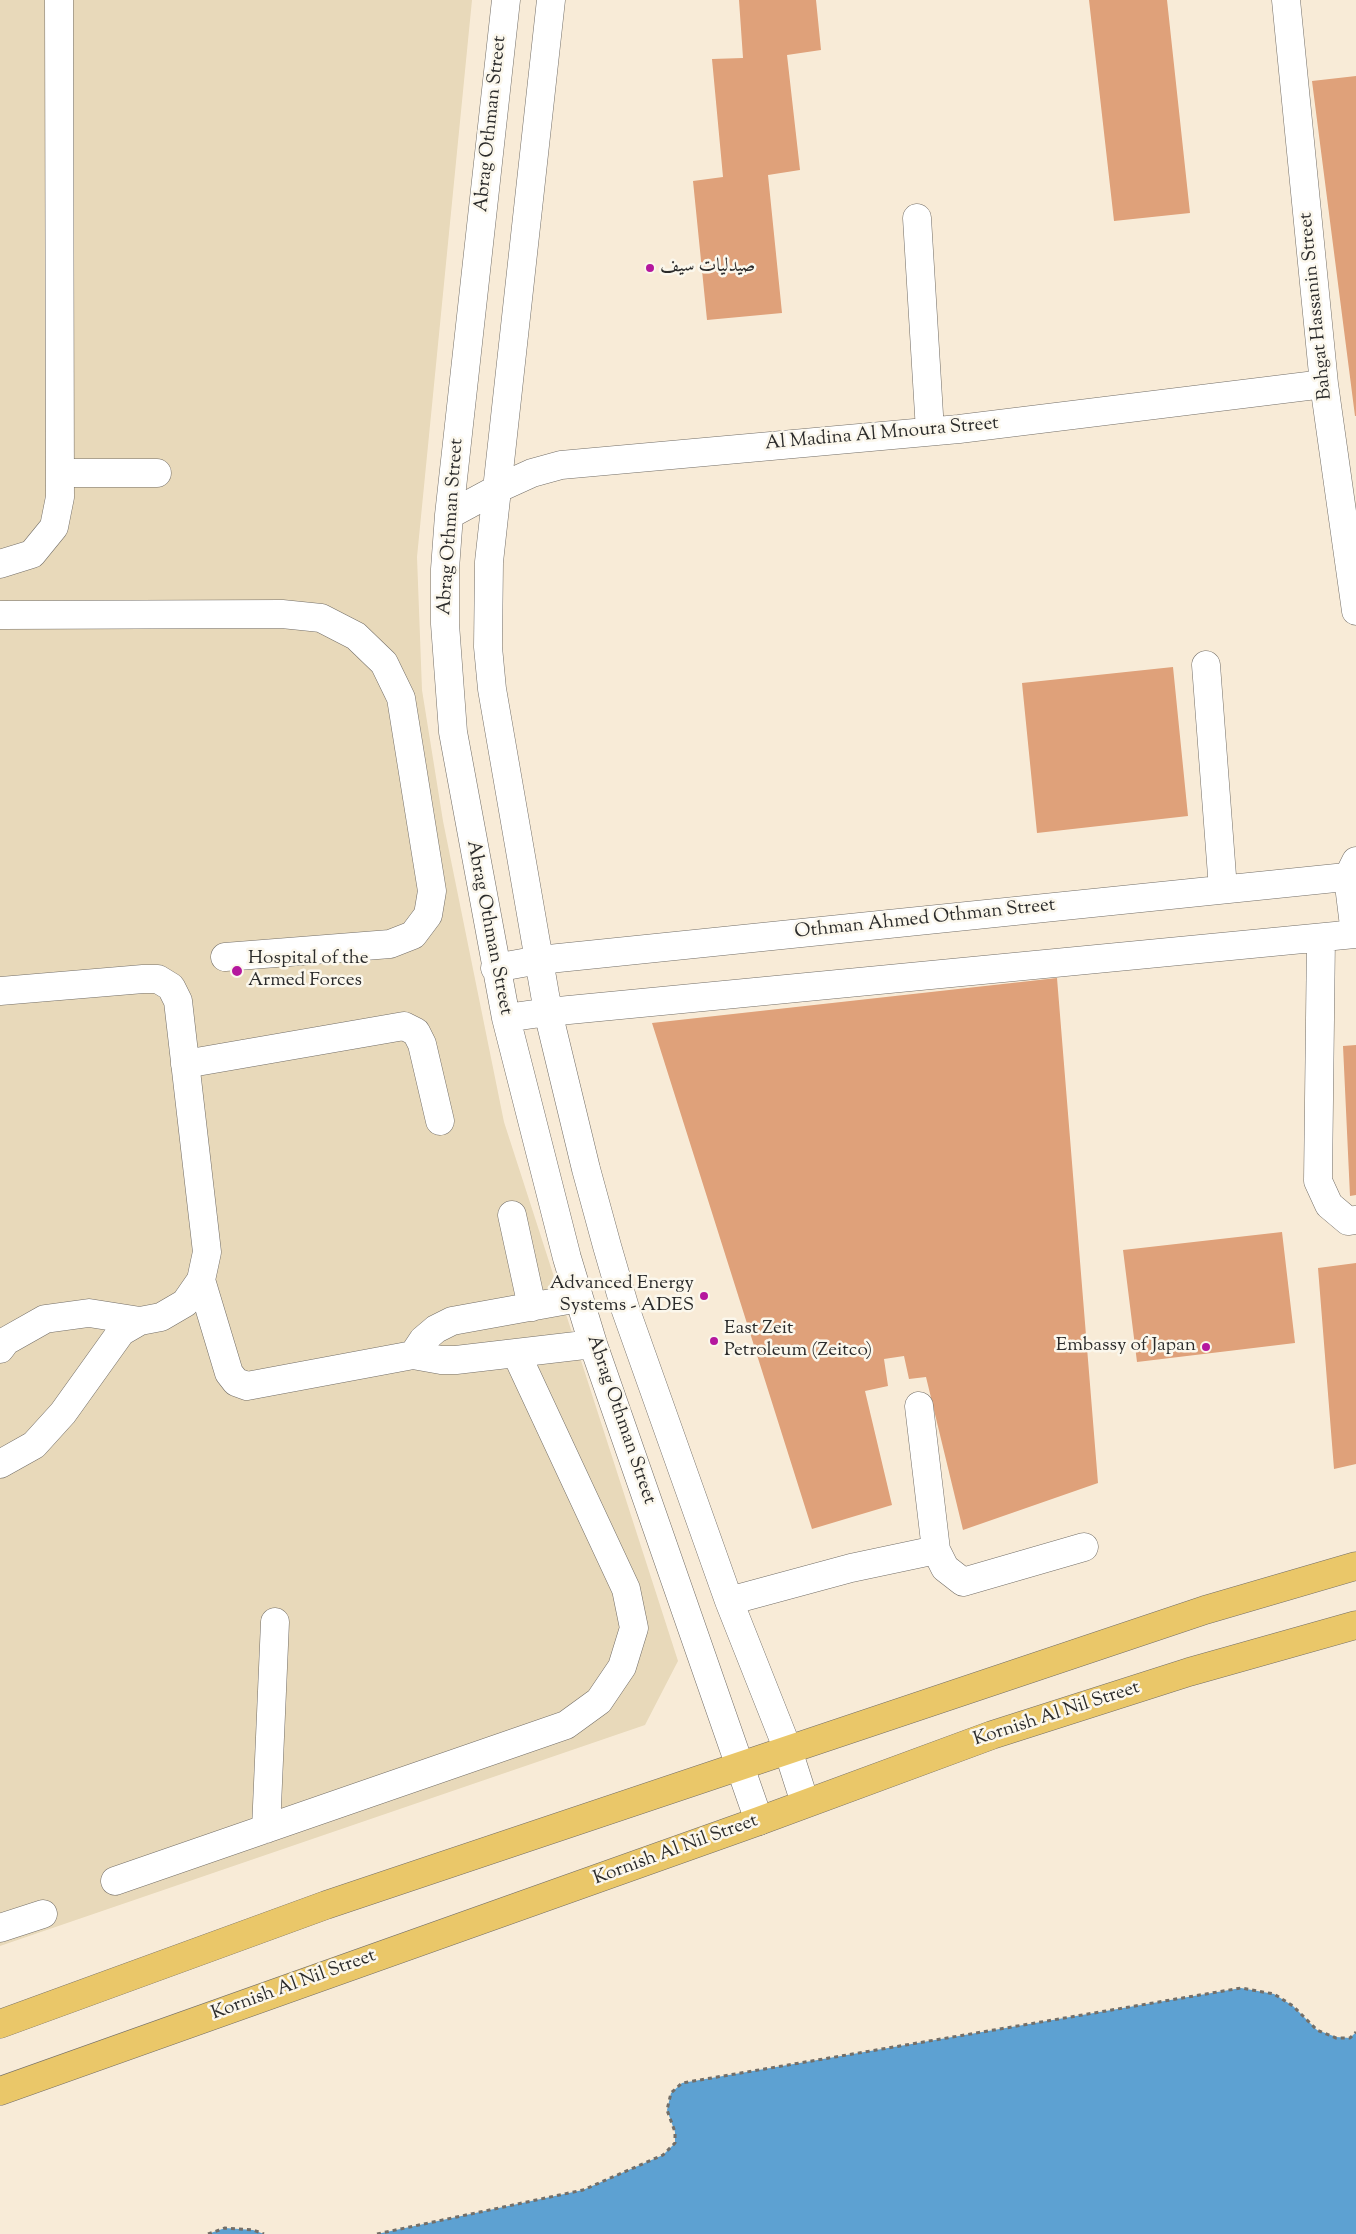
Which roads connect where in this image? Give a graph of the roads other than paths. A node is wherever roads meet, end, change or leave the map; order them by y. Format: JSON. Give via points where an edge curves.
{"nodes":[{"id":1,"x":59,"y":0,"type":"edge"},
{"id":2,"x":506,"y":0,"type":"edge"},
{"id":3,"x":551,"y":0,"type":"edge"},
{"id":4,"x":1286,"y":0,"type":"edge"},
{"id":5,"x":917,"y":218,"type":"dead end"},
{"id":6,"x":1324,"y":384,"type":"junction"},
{"id":7,"x":930,"y":431,"type":"junction"},
{"id":8,"x":60,"y":473,"type":"junction"},
{"id":9,"x":157,"y":473,"type":"dead end"},
{"id":10,"x":499,"y":488,"type":"junction"},
{"id":11,"x":449,"y":515,"type":"junction"},
{"id":12,"x":0,"y":564,"type":"edge"},
{"id":13,"x":1356,"y":611,"type":"edge"},
{"id":14,"x":0,"y":615,"type":"edge"},
{"id":15,"x":1206,"y":665,"type":"dead end"},
{"id":16,"x":1353,"y":871,"type":"edge"},
{"id":17,"x":1223,"y":890,"type":"junction"},
{"id":18,"x":1356,"y":934,"type":"edge"},
{"id":19,"x":1321,"y":938,"type":"junction"},
{"id":20,"x":225,"y":957,"type":"dead end"},
{"id":21,"x":539,"y":960,"type":"junction"},
{"id":22,"x":495,"y":968,"type":"junction"},
{"id":23,"x":0,"y":991,"type":"edge"},
{"id":24,"x":548,"y":1012,"type":"junction"},
{"id":25,"x":506,"y":1018,"type":"junction"},
{"id":26,"x":185,"y":1064,"type":"junction"},
{"id":27,"x":440,"y":1120,"type":"dead end"},
{"id":28,"x":512,"y":1215,"type":"dead end"},
{"id":29,"x":1356,"y":1220,"type":"edge"},
{"id":30,"x":201,"y":1280,"type":"junction"},
{"id":31,"x":532,"y":1307,"type":"junction"},
{"id":32,"x":625,"y":1308,"type":"junction"},
{"id":33,"x":140,"y":1321,"type":"junction"},
{"id":34,"x":586,"y":1321,"type":"junction"},
{"id":35,"x":0,"y":1349,"type":"edge"},
{"id":36,"x":516,"y":1353,"type":"junction"},
{"id":37,"x":413,"y":1355,"type":"junction"},
{"id":38,"x":919,"y":1406,"type":"dead end"},
{"id":39,"x":0,"y":1464,"type":"edge"},
{"id":40,"x":1084,"y":1548,"type":"dead end"},
{"id":41,"x":936,"y":1550,"type":"junction"},
{"id":42,"x":1356,"y":1566,"type":"edge"},
{"id":43,"x":729,"y":1601,"type":"junction"},
{"id":44,"x":275,"y":1622,"type":"dead end"},
{"id":45,"x":1356,"y":1625,"type":"edge"},
{"id":46,"x":788,"y":1750,"type":"junction"},
{"id":47,"x":740,"y":1766,"type":"junction"},
{"id":48,"x":805,"y":1803,"type":"junction"},
{"id":49,"x":759,"y":1822,"type":"junction"},
{"id":50,"x":266,"y":1829,"type":"junction"},
{"id":51,"x":115,"y":1881,"type":"dead end"},
{"id":52,"x":42,"y":1914,"type":"dead end"},
{"id":53,"x":0,"y":1928,"type":"edge"},
{"id":54,"x":0,"y":2024,"type":"edge"},
{"id":55,"x":0,"y":2091,"type":"edge"}],
"edges":[{"from":1,"to":8,"type":"street"},
{"from":2,"to":11,"type":"street","name":"Abrag Othman Street"},
{"from":3,"to":10,"type":"street","name":"Abrag Othman Street"},
{"from":4,"to":6,"type":"street","name":"Bahgat Hassanin Street"},
{"from":5,"to":7,"type":"street"},
{"from":6,"to":7,"type":"street","name":"Al Madina Al Mnoura Street"},
{"from":6,"to":13,"type":"street","name":"Bahgat Hassanin Street"},
{"from":7,"to":10,"type":"street","name":"Al Madina Al Mnoura Street","via":[[561,465],[532,473]]},
{"from":8,"to":9,"type":"street"},
{"from":8,"to":12,"type":"street","via":[[60,497],[54,527],[32,554]]},
{"from":10,"to":11,"type":"street","name":"Al Madina Al Mnoura Street"},
{"from":10,"to":21,"type":"street","name":"Abrag Othman Street","via":[[489,562],[488,647],[501,748]]},
{"from":11,"to":22,"type":"street","name":"Abrag Othman Street","via":[[445,569],[448,687],[460,777]]},
{"from":14,"to":20,"type":"street","via":[[282,614],[321,618],[356,636],[384,663],[401,698],[432,891],[428,915],[413,934],[390,944]]},
{"from":15,"to":17,"type":"street"},
{"from":16,"to":17,"type":"street","name":"Othman Ahmed Othman Street"},
{"from":16,"to":18,"type":"street"},
{"from":17,"to":21,"type":"street","name":"Othman Ahmed Othman Street"},
{"from":18,"to":19,"type":"street"},
{"from":19,"to":24,"type":"street"},
{"from":19,"to":29,"type":"street","via":[[1318,1181],[1329,1205],[1348,1221]]},
{"from":21,"to":22,"type":"street","name":"Othman Ahmed Othman Street"},
{"from":21,"to":24,"type":"street","name":"Abrag Othman Street"},
{"from":22,"to":25,"type":"street","name":"Abrag Othman Street"},
{"from":23,"to":26,"type":"street","via":[[158,980],[170,987],[178,1000]]},
{"from":24,"to":25,"type":"street"},
{"from":24,"to":32,"type":"street","name":"Abrag Othman Street","via":[[586,1169]]},
{"from":25,"to":34,"type":"street","name":"Abrag Othman Street"},
{"from":26,"to":27,"type":"street","via":[[404,1026],[416,1032],[422,1044]]},
{"from":26,"to":30,"type":"street","via":[[207,1252]]},
{"from":28,"to":31,"type":"street"},
{"from":30,"to":33,"type":"street","via":[[185,1303],[161,1317]]},
{"from":30,"to":37,"type":"street","via":[[229,1373],[236,1382],[247,1386]]},
{"from":31,"to":34,"type":"street"},
{"from":31,"to":37,"type":"street","via":[[452,1321],[423,1340]]},
{"from":32,"to":34,"type":"street"},
{"from":32,"to":43,"type":"street","name":"Abrag Othman Street"},
{"from":33,"to":35,"type":"street","via":[[89,1312],[45,1319],[6,1341]]},
{"from":33,"to":39,"type":"street","via":[[121,1332],[63,1413],[34,1446]]},
{"from":34,"to":36,"type":"street"},
{"from":34,"to":47,"type":"street","name":"Abrag Othman Street"},
{"from":36,"to":37,"type":"street","via":[[441,1360]]},
{"from":36,"to":50,"type":"street","via":[[626,1589],[634,1628],[622,1667],[599,1701],[566,1724]]},
{"from":38,"to":41,"type":"street"},
{"from":40,"to":41,"type":"street","via":[[963,1582],[945,1568]]},
{"from":41,"to":43,"type":"street","via":[[851,1568]]},
{"from":42,"to":46,"type":"highway","via":[[1205,1610]]},
{"from":43,"to":46,"type":"street","name":"Abrag Othman Street"},
{"from":44,"to":50,"type":"street"},
{"from":45,"to":48,"type":"highway","name":"Kornish Al Nil Street","via":[[1189,1672],[1010,1729]]},
{"from":46,"to":47,"type":"highway"},
{"from":46,"to":48,"type":"street","name":"Abrag Othman Street"},
{"from":47,"to":49,"type":"street","name":"Abrag Othman Street"},
{"from":47,"to":54,"type":"highway","via":[[326,1905]]},
{"from":48,"to":49,"type":"highway","name":"Kornish Al Nil Street"},
{"from":49,"to":55,"type":"highway","name":"Kornish Al Nil Street"},
{"from":50,"to":51,"type":"street"},
{"from":52,"to":53,"type":"street"}]}
